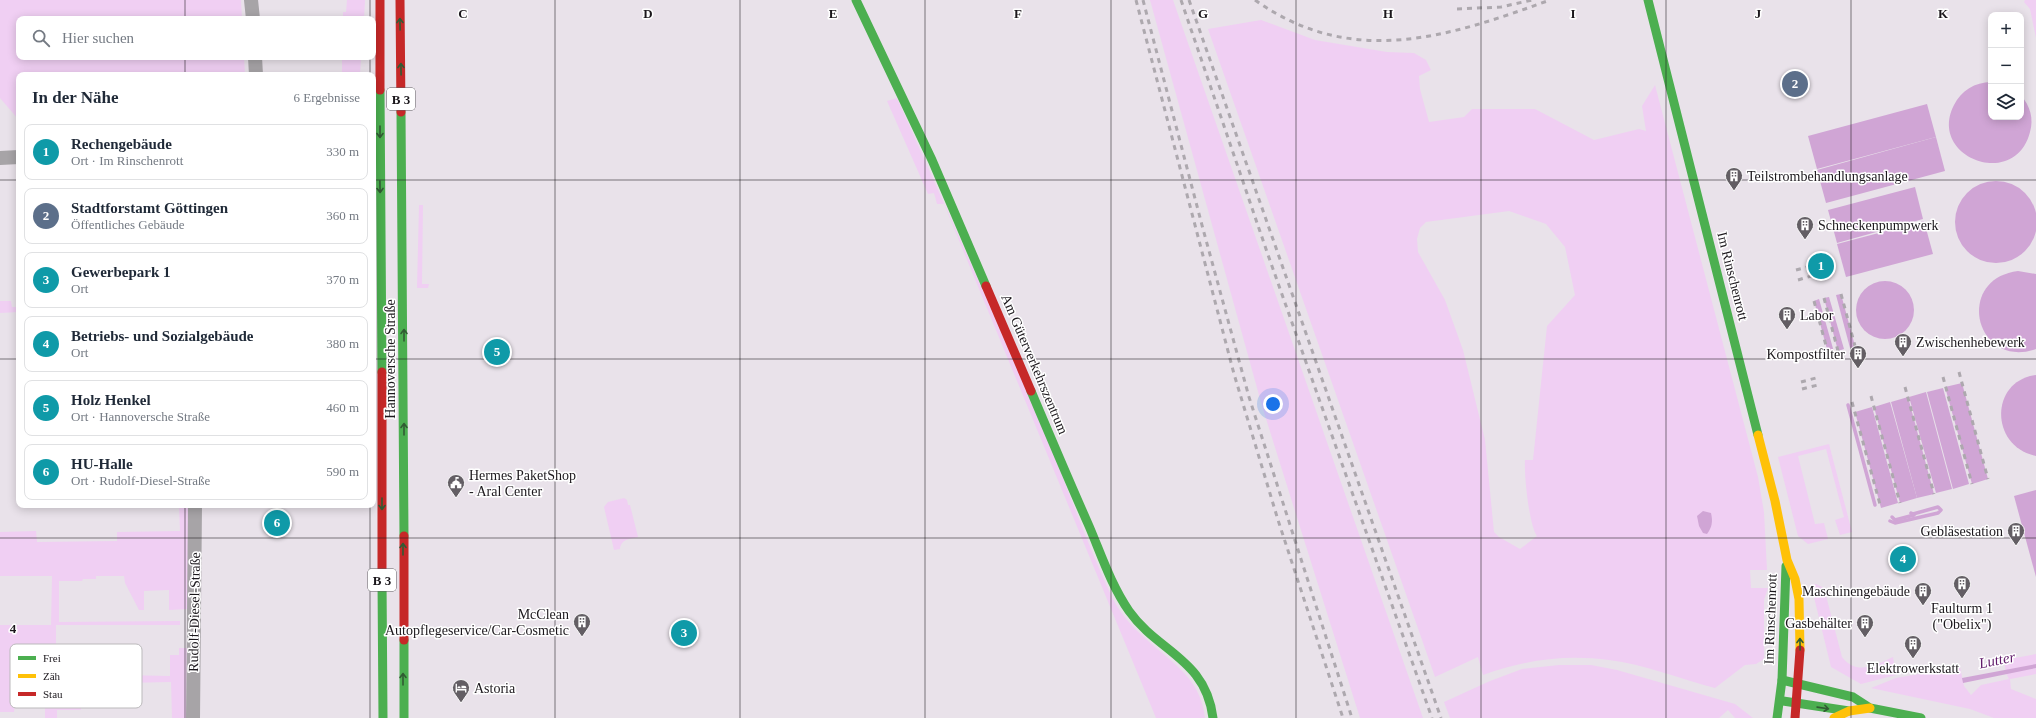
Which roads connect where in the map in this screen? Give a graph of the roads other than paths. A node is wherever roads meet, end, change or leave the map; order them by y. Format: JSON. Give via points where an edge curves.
{"nodes":[{"id":1,"x":252,"y":0,"type":"edge"},
{"id":2,"x":380,"y":0,"type":"edge"},
{"id":3,"x":400,"y":0,"type":"edge"},
{"id":4,"x":856,"y":0,"type":"edge"},
{"id":5,"x":1648,"y":0,"type":"edge"},
{"id":6,"x":253,"y":16,"type":"edge"},
{"id":7,"x":255,"y":60,"type":"edge"},
{"id":8,"x":256,"y":72,"type":"edge"},
{"id":9,"x":377,"y":151,"type":"edge"},
{"id":10,"x":402,"y":153,"type":"junction"},
{"id":11,"x":16,"y":157,"type":"edge"},
{"id":12,"x":0,"y":158,"type":"edge"},
{"id":13,"x":195,"y":508,"type":"edge"},
{"id":14,"x":1787,"y":560,"type":"junction"},
{"id":15,"x":1782,"y":680,"type":"junction"},
{"id":16,"x":1798,"y":683,"type":"junction"},
{"id":17,"x":1779,"y":700,"type":"junction"},
{"id":18,"x":1796,"y":704,"type":"junction"},
{"id":19,"x":1870,"y":708,"type":"junction"},
{"id":20,"x":1849,"y":711,"type":"junction"},
{"id":21,"x":193,"y":718,"type":"edge"},
{"id":22,"x":383,"y":718,"type":"edge"},
{"id":23,"x":404,"y":718,"type":"edge"},
{"id":24,"x":1213,"y":718,"type":"edge"},
{"id":25,"x":1777,"y":718,"type":"edge"},
{"id":26,"x":1794,"y":718,"type":"edge"},
{"id":27,"x":1834,"y":718,"type":"edge"},
{"id":28,"x":1921,"y":718,"type":"edge"}],
"edges":[{"from":1,"to":6,"type":"street"},
{"from":2,"to":9,"type":"main road","name":"Hannoversche Straße","number":"B 3","one_way":true},
{"from":10,"to":3,"type":"main road","name":"Hannoversche Straße","number":"B 3","one_way":true},
{"from":4,"to":24,"type":"main road","name":"Am Güterverkehrszentrum","via":[[923,140],[1114,585],[1141,625],[1177,655],[1197,676],[1209,696]]},
{"from":5,"to":14,"type":"main road","name":"Im Rinschenrott","via":[[1775,501]]},
{"from":7,"to":8,"type":"street"},
{"from":9,"to":10,"type":"street"},
{"from":9,"to":22,"type":"main road","name":"Hannoversche Straße","number":"B 3","one_way":true},
{"from":23,"to":10,"type":"main road","name":"Hannoversche Straße","number":"B 3","one_way":true},
{"from":11,"to":12,"type":"street"},
{"from":13,"to":21,"type":"street","name":"Rudolf-Diesel-Straße"},
{"from":14,"to":15,"type":"main road","name":"Im Rinschenrott","via":[[1783,593]]},
{"from":16,"to":14,"type":"main road","name":"Im Rinschenrott","one_way":true,"via":[[1799,599],[1795,579]]},
{"from":15,"to":16,"type":"main road"},
{"from":15,"to":17,"type":"main road","name":"Im Rinschenrott"},
{"from":16,"to":18,"type":"main road","name":"Im Rinschenrott"},
{"from":16,"to":19,"type":"main road","via":[[1853,697]]},
{"from":17,"to":18,"type":"main road"},
{"from":17,"to":25,"type":"main road","name":"Im Rinschenrott"},
{"from":18,"to":20,"type":"main road","one_way":true},
{"from":18,"to":26,"type":"main road","name":"Im Rinschenrott"},
{"from":19,"to":20,"type":"main road"},
{"from":19,"to":28,"type":"main road"},
{"from":20,"to":27,"type":"main road"}]}
